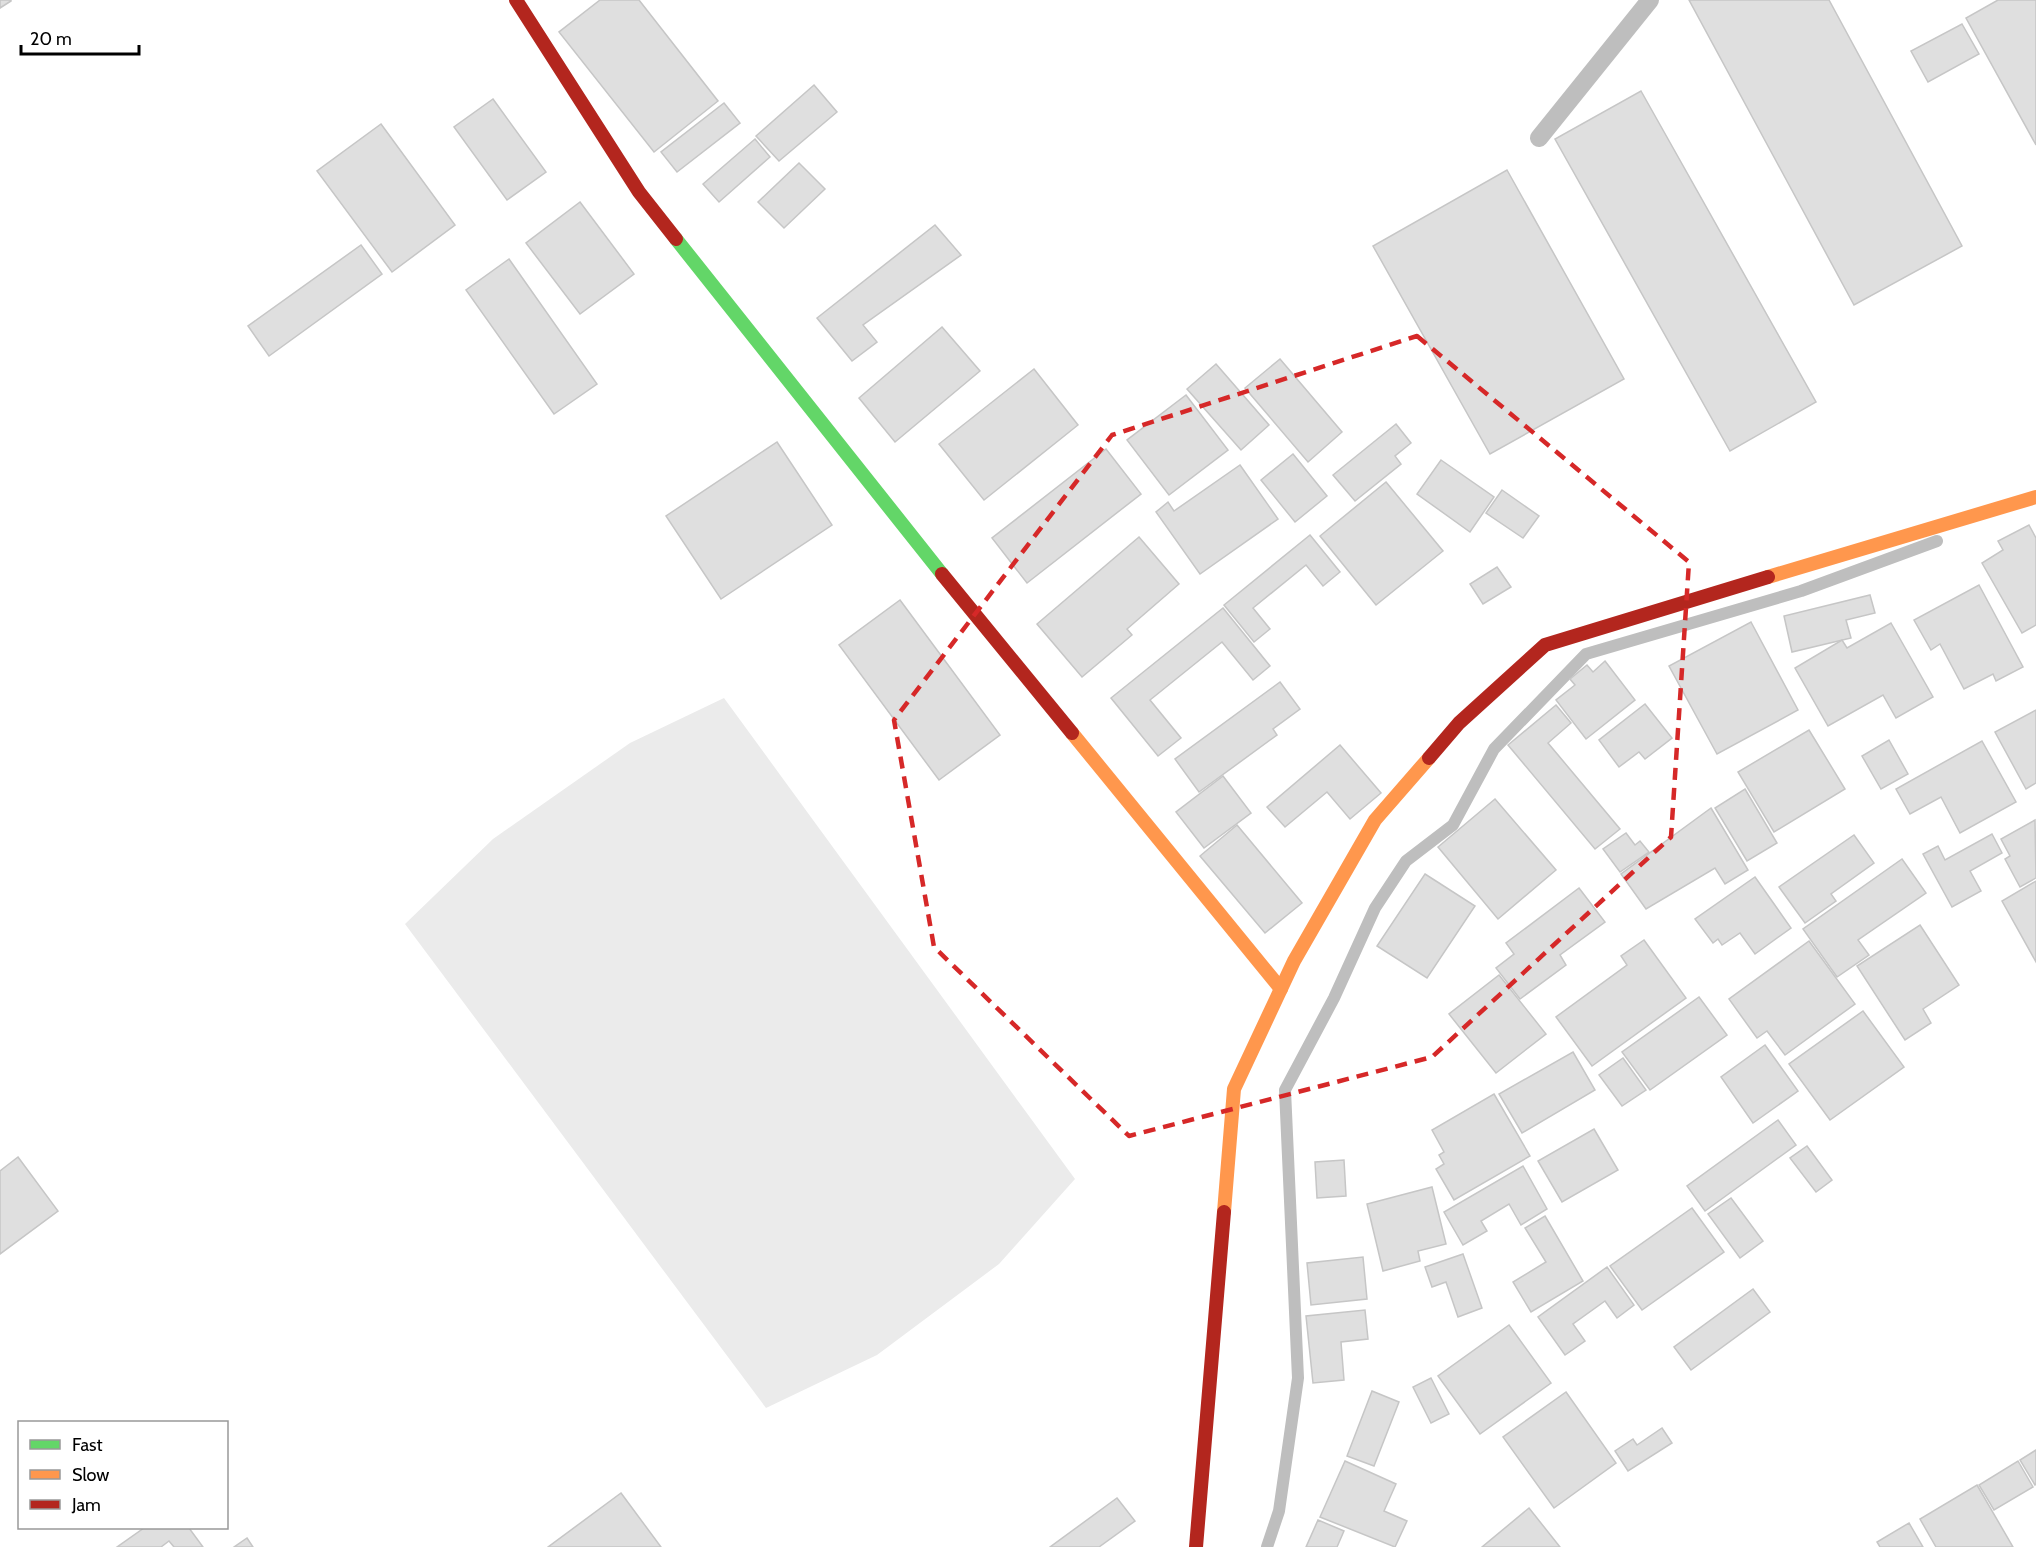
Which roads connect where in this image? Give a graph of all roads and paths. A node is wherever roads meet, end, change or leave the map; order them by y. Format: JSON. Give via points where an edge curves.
{"nodes":[{"id":1,"x":516,"y":0,"type":"edge"},
{"id":2,"x":1650,"y":0,"type":"edge"},
{"id":3,"x":1539,"y":138,"type":"dead end"},
{"id":4,"x":2036,"y":498,"type":"edge"},
{"id":5,"x":1281,"y":989,"type":"junction"},
{"id":6,"x":1196,"y":1547,"type":"edge"}],
"edges":[{"from":1,"to":5,"type":"street","via":[[639,192],[915,541]]},
{"from":2,"to":3,"type":"lane"},
{"from":4,"to":5,"type":"street","via":[[1545,645],[1459,723],[1375,820]]},
{"from":5,"to":6,"type":"street","via":[[1234,1089]]}]}
